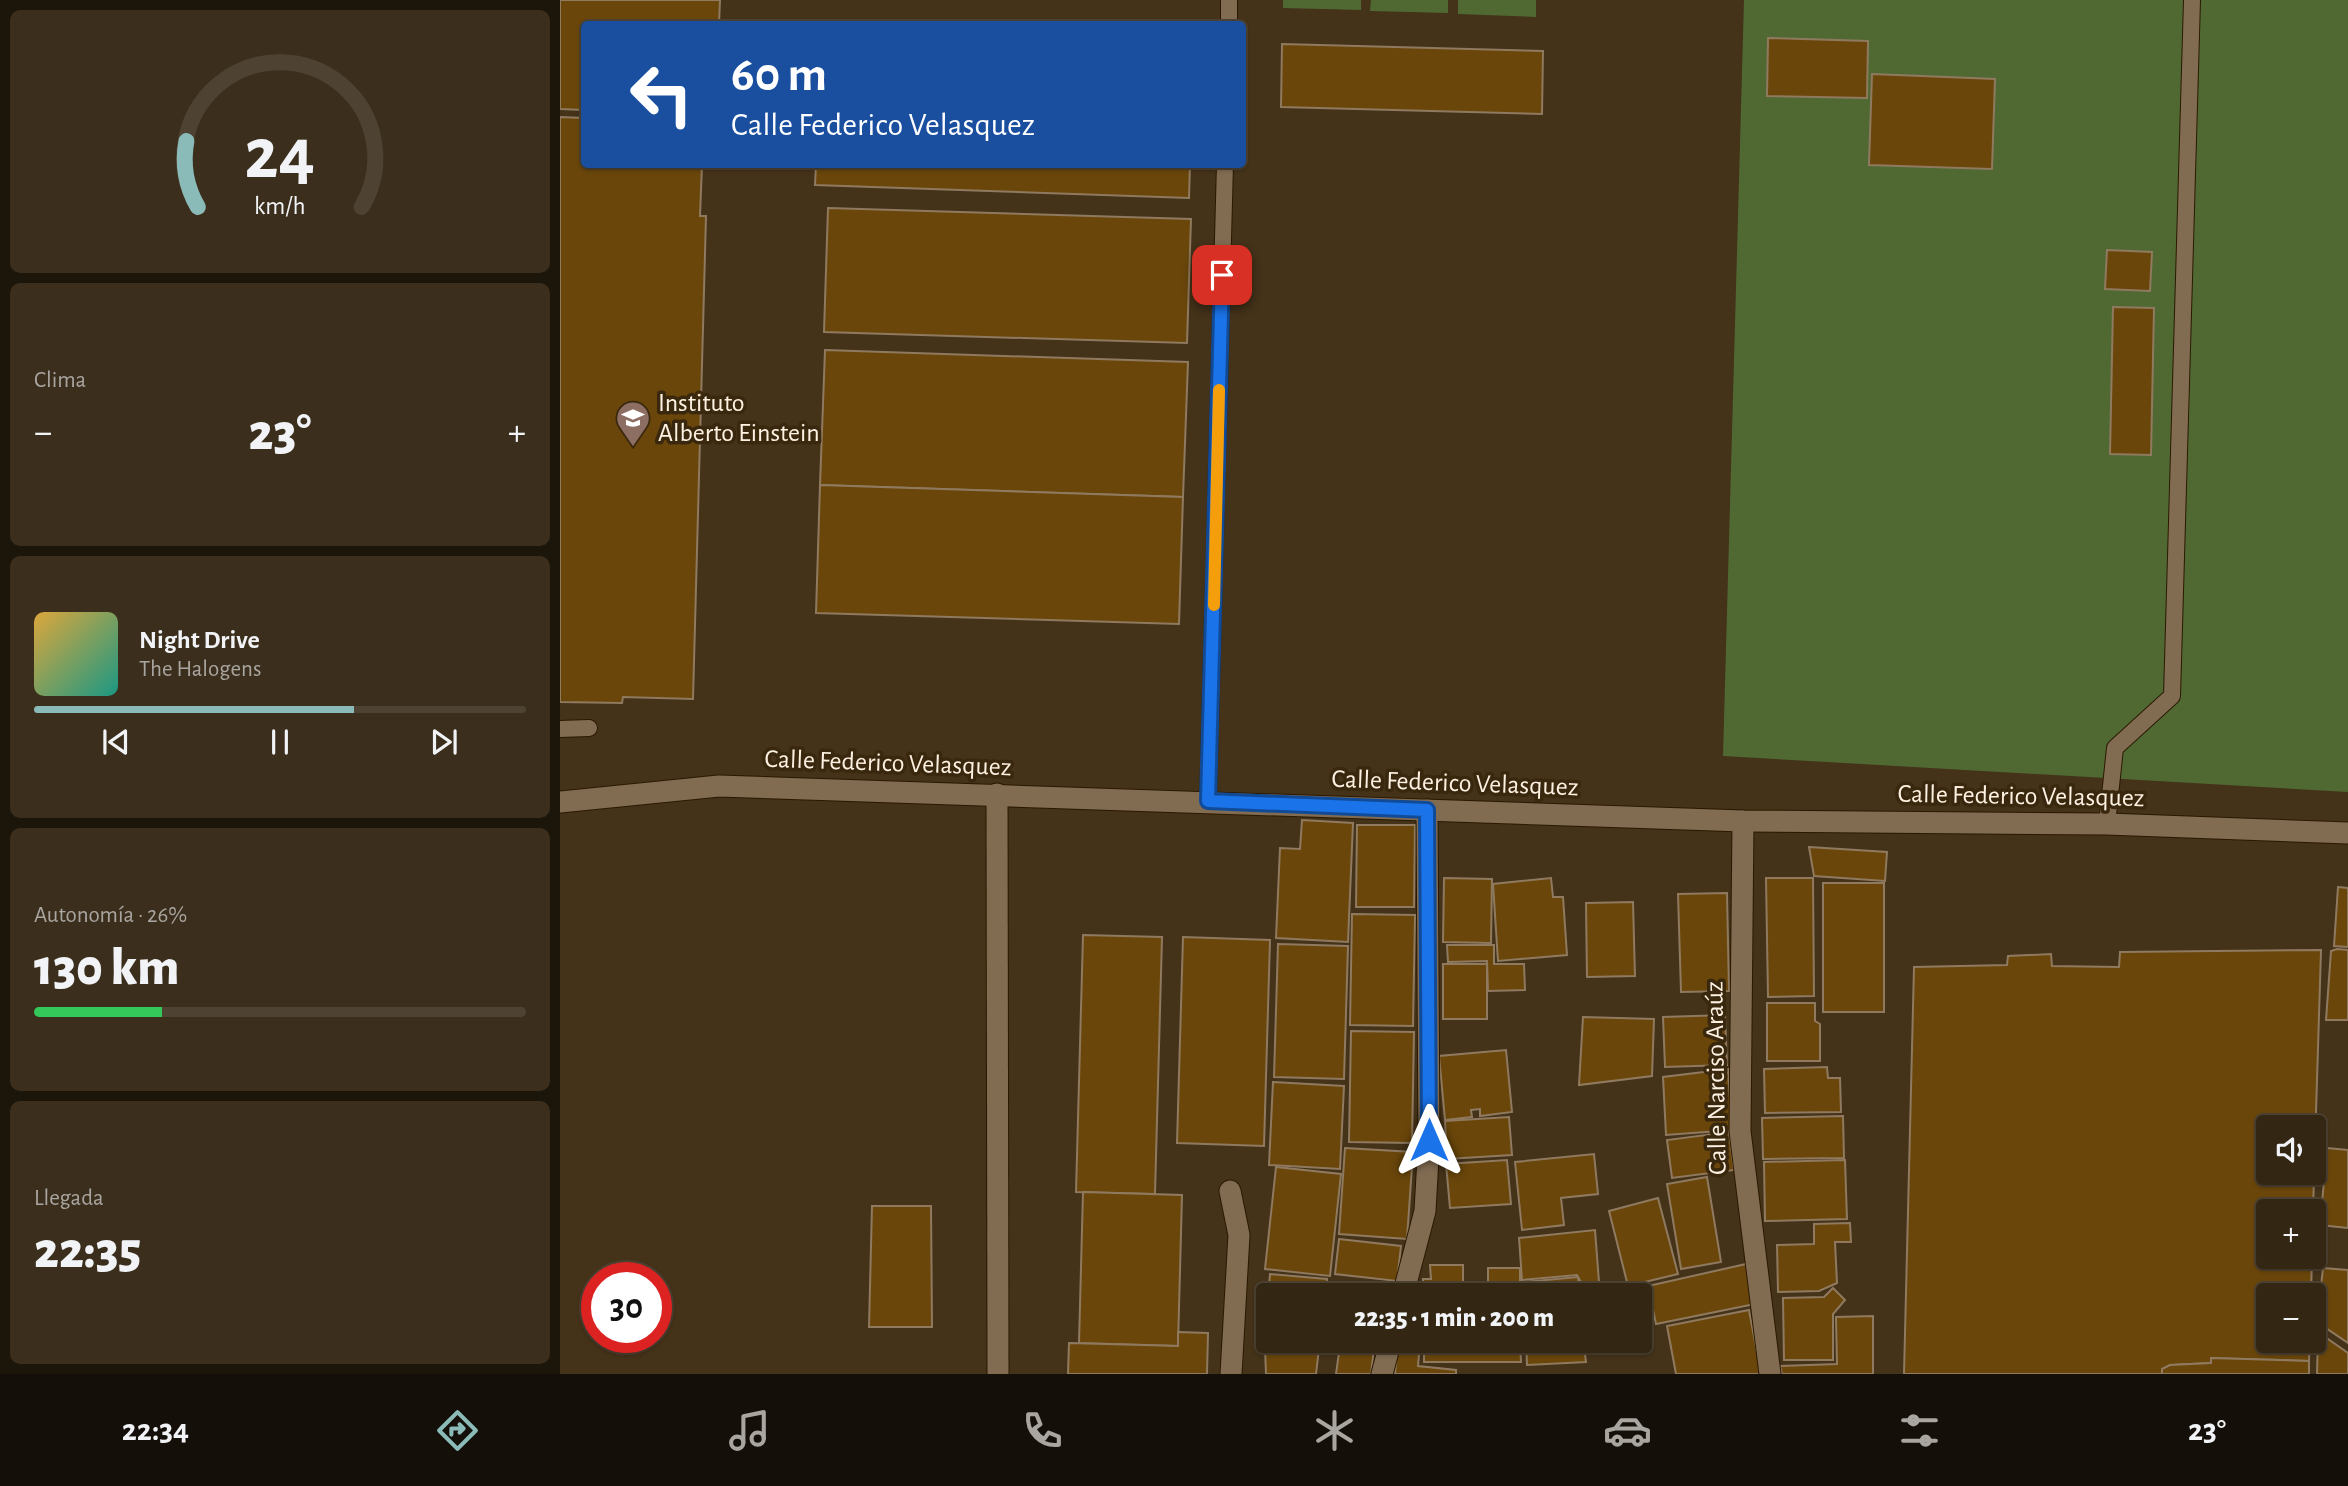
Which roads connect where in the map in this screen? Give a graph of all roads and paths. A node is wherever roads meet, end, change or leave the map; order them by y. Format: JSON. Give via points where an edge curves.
{"nodes":[{"id":1,"x":1229,"y":0,"type":"edge"},
{"id":2,"x":2192,"y":0,"type":"edge"},
{"id":3,"x":1229,"y":21,"type":"edge"},
{"id":4,"x":1225,"y":168,"type":"edge"},
{"id":5,"x":589,"y":728,"type":"dead end"},
{"id":6,"x":560,"y":729,"type":"edge"},
{"id":7,"x":997,"y":794,"type":"junction"},
{"id":8,"x":1208,"y":801,"type":"junction"},
{"id":9,"x":560,"y":803,"type":"edge"},
{"id":10,"x":1427,"y":810,"type":"junction"},
{"id":11,"x":1742,"y":821,"type":"junction"},
{"id":12,"x":2107,"y":824,"type":"junction"},
{"id":13,"x":2348,"y":833,"type":"edge"},
{"id":14,"x":1230,"y":1191,"type":"dead end"},
{"id":15,"x":1406,"y":1283,"type":"edge"},
{"id":16,"x":1388,"y":1353,"type":"edge"},
{"id":17,"x":998,"y":1374,"type":"edge"},
{"id":18,"x":1231,"y":1374,"type":"edge"},
{"id":19,"x":1382,"y":1374,"type":"edge"},
{"id":20,"x":1770,"y":1374,"type":"edge"}],
"edges":[{"from":1,"to":3,"type":"lane"},
{"from":2,"to":12,"type":"lane","via":[[2172,696],[2115,748]]},
{"from":4,"to":8,"type":"lane"},
{"from":5,"to":6,"type":"lane"},
{"from":7,"to":8,"type":"street","name":"Calle Federico Velasquez"},
{"from":7,"to":9,"type":"street","name":"Calle Federico Velasquez","via":[[719,786]]},
{"from":7,"to":17,"type":"street"},
{"from":8,"to":10,"type":"street","name":"Calle Federico Velasquez"},
{"from":10,"to":11,"type":"street","name":"Calle Federico Velasquez"},
{"from":10,"to":15,"type":"street","via":[[1429,1152],[1425,1211]]},
{"from":11,"to":12,"type":"street","name":"Calle Federico Velasquez"},
{"from":11,"to":20,"type":"street","name":"Calle Narciso Araúz","via":[[1740,1131]]},
{"from":12,"to":13,"type":"street","name":"Calle Federico Velasquez"},
{"from":14,"to":18,"type":"street","via":[[1239,1235]]},
{"from":16,"to":19,"type":"street"}]}
